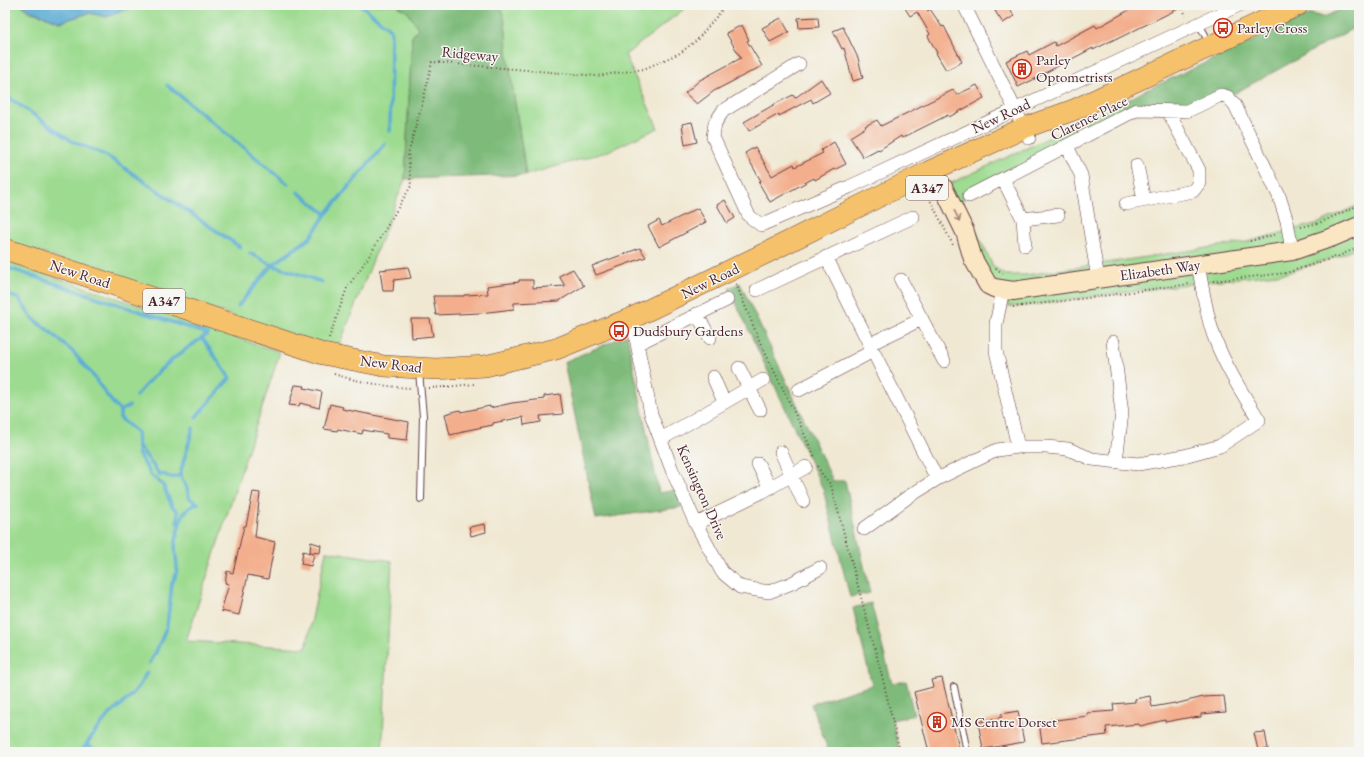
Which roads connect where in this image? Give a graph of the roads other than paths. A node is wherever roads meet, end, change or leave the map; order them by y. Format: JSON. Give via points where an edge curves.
{"nodes":[{"id":1,"x":964,"y":5,"type":"edge"},
{"id":2,"x":1239,"y":5,"type":"edge"},
{"id":3,"x":1278,"y":5,"type":"edge"},
{"id":4,"x":1298,"y":5,"type":"edge"},
{"id":5,"x":1199,"y":24,"type":"junction"},
{"id":6,"x":1211,"y":46,"type":"junction"},
{"id":7,"x":800,"y":64,"type":"dead end"},
{"id":8,"x":1014,"y":110,"type":"junction"},
{"id":9,"x":1168,"y":111,"type":"junction"},
{"id":10,"x":1026,"y":133,"type":"junction"},
{"id":11,"x":1066,"y":146,"type":"junction"},
{"id":12,"x":1137,"y":165,"type":"dead end"},
{"id":13,"x":1003,"y":179,"type":"junction"},
{"id":14,"x":932,"y":181,"type":"junction"},
{"id":15,"x":969,"y":196,"type":"dead end"},
{"id":16,"x":1144,"y":200,"type":"junction"},
{"id":17,"x":1126,"y":204,"type":"dead end"},
{"id":18,"x":1058,"y":215,"type":"dead end"},
{"id":19,"x":913,"y":216,"type":"dead end"},
{"id":20,"x":1023,"y":219,"type":"junction"},
{"id":21,"x":1359,"y":226,"type":"edge"},
{"id":22,"x":1025,"y":245,"type":"dead end"},
{"id":23,"x":5,"y":249,"type":"edge"},
{"id":24,"x":1292,"y":251,"type":"junction"},
{"id":25,"x":826,"y":257,"type":"junction"},
{"id":26,"x":1198,"y":265,"type":"junction"},
{"id":27,"x":1098,"y":279,"type":"junction"},
{"id":28,"x":901,"y":280,"type":"dead end"},
{"id":29,"x":1004,"y":282,"type":"junction"},
{"id":30,"x":757,"y":290,"type":"dead end"},
{"id":31,"x":727,"y":300,"type":"dead end"},
{"id":32,"x":697,"y":314,"type":"junction"},
{"id":33,"x":632,"y":318,"type":"junction"},
{"id":34,"x":922,"y":318,"type":"junction"},
{"id":35,"x":710,"y":338,"type":"dead end"},
{"id":36,"x":1113,"y":342,"type":"dead end"},
{"id":37,"x":637,"y":344,"type":"junction"},
{"id":38,"x":871,"y":348,"type":"junction"},
{"id":39,"x":944,"y":361,"type":"dead end"},
{"id":40,"x":739,"y":368,"type":"dead end"},
{"id":41,"x":713,"y":377,"type":"dead end"},
{"id":42,"x":420,"y":378,"type":"junction"},
{"id":43,"x":763,"y":380,"type":"dead end"},
{"id":44,"x":749,"y":388,"type":"junction"},
{"id":45,"x":799,"y":390,"type":"dead end"},
{"id":46,"x":724,"y":402,"type":"junction"},
{"id":47,"x":760,"y":410,"type":"dead end"},
{"id":48,"x":660,"y":439,"type":"junction"},
{"id":49,"x":1018,"y":447,"type":"junction"},
{"id":50,"x":781,"y":452,"type":"dead end"},
{"id":51,"x":1116,"y":461,"type":"junction"},
{"id":52,"x":758,"y":464,"type":"dead end"},
{"id":53,"x":806,"y":467,"type":"dead end"},
{"id":54,"x":792,"y":475,"type":"junction"},
{"id":55,"x":937,"y":479,"type":"junction"},
{"id":56,"x":770,"y":488,"type":"junction"},
{"id":57,"x":421,"y":499,"type":"dead end"},
{"id":58,"x":802,"y":500,"type":"dead end"},
{"id":59,"x":696,"y":524,"type":"junction"},
{"id":60,"x":864,"y":529,"type":"dead end"},
{"id":61,"x":820,"y":568,"type":"dead end"},
{"id":62,"x":954,"y":687,"type":"dead end"},
{"id":63,"x":967,"y":752,"type":"edge"}],
"edges":[{"from":1,"to":8,"type":"street"},
{"from":2,"to":5,"type":"street","name":"New Road"},
{"from":3,"to":6,"type":"main road","name":"New Road"},
{"from":4,"to":6,"type":"main road","name":"New Road","number":"A347"},
{"from":5,"to":6,"type":"lane"},
{"from":5,"to":8,"type":"street","name":"New Road"},
{"from":6,"to":10,"type":"main road","name":"New Road","number":"A347"},
{"from":7,"to":8,"type":"street","name":"New Road","via":[[724,111],[715,123],[713,137],[749,216],[762,225]]},
{"from":8,"to":10,"type":"street"},
{"from":9,"to":11,"type":"street","name":"Clarence Place","via":[[1136,110]]},
{"from":9,"to":16,"type":"street","via":[[1199,170],[1199,183],[1193,192]]},
{"from":9,"to":24,"type":"street","name":"Clarence Place","via":[[1187,111],[1220,95],[1228,97],[1235,105],[1279,196],[1287,221]]},
{"from":10,"to":14,"type":"main road","name":"New Road","number":"A347"},
{"from":11,"to":13,"type":"street","name":"Clarence Place"},
{"from":11,"to":27,"type":"street","via":[[1081,175]]},
{"from":12,"to":16,"type":"street"},
{"from":13,"to":15,"type":"street","name":"Clarence Place"},
{"from":13,"to":20,"type":"street"},
{"from":14,"to":29,"type":"street","name":"Elizabeth Way","via":[[965,232],[973,259],[988,284],[994,288]]},
{"from":14,"to":33,"type":"main road","name":"New Road","number":"A347","via":[[864,216],[770,251]]},
{"from":16,"to":17,"type":"street"},
{"from":18,"to":20,"type":"street"},
{"from":19,"to":25,"type":"street"},
{"from":20,"to":22,"type":"street"},
{"from":21,"to":24,"type":"street","name":"Elizabeth Way"},
{"from":23,"to":42,"type":"main road","name":"New Road","number":"A347","via":[[326,363],[384,366]]},
{"from":24,"to":26,"type":"street","name":"Elizabeth Way"},
{"from":25,"to":30,"type":"street"},
{"from":25,"to":38,"type":"street"},
{"from":26,"to":27,"type":"street","name":"Elizabeth Way"},
{"from":26,"to":51,"type":"street","via":[[1215,338],[1229,370],[1259,420],[1220,446],[1184,456],[1138,464]]},
{"from":27,"to":29,"type":"street","name":"Elizabeth Way","via":[[1013,291]]},
{"from":28,"to":34,"type":"street"},
{"from":29,"to":49,"type":"street","via":[[996,324],[996,351]]},
{"from":31,"to":32,"type":"street"},
{"from":32,"to":35,"type":"street"},
{"from":32,"to":37,"type":"street"},
{"from":33,"to":37,"type":"street","name":"Kensington Drive"},
{"from":33,"to":42,"type":"main road","name":"New Road","number":"A347","via":[[556,349],[485,366],[436,369]]},
{"from":34,"to":38,"type":"street"},
{"from":34,"to":39,"type":"street"},
{"from":36,"to":51,"type":"street","via":[[1122,412]]},
{"from":37,"to":48,"type":"street","name":"Kensington Drive","via":[[651,414]]},
{"from":38,"to":45,"type":"street"},
{"from":38,"to":55,"type":"street"},
{"from":40,"to":44,"type":"street"},
{"from":41,"to":46,"type":"street"},
{"from":42,"to":57,"type":"lane","via":[[423,416]]},
{"from":43,"to":44,"type":"street"},
{"from":44,"to":46,"type":"street"},
{"from":44,"to":47,"type":"street"},
{"from":46,"to":48,"type":"street"},
{"from":48,"to":59,"type":"street","name":"Kensington Drive"},
{"from":49,"to":51,"type":"street","via":[[1068,449],[1092,459]]},
{"from":49,"to":55,"type":"street","via":[[997,450]]},
{"from":50,"to":54,"type":"street"},
{"from":52,"to":56,"type":"street"},
{"from":53,"to":54,"type":"street"},
{"from":54,"to":56,"type":"street"},
{"from":54,"to":58,"type":"street"},
{"from":55,"to":60,"type":"street"},
{"from":56,"to":59,"type":"street"},
{"from":59,"to":61,"type":"street","name":"Kensington Drive","via":[[722,572],[740,587],[769,592]]},
{"from":62,"to":63,"type":"lane"}]}
